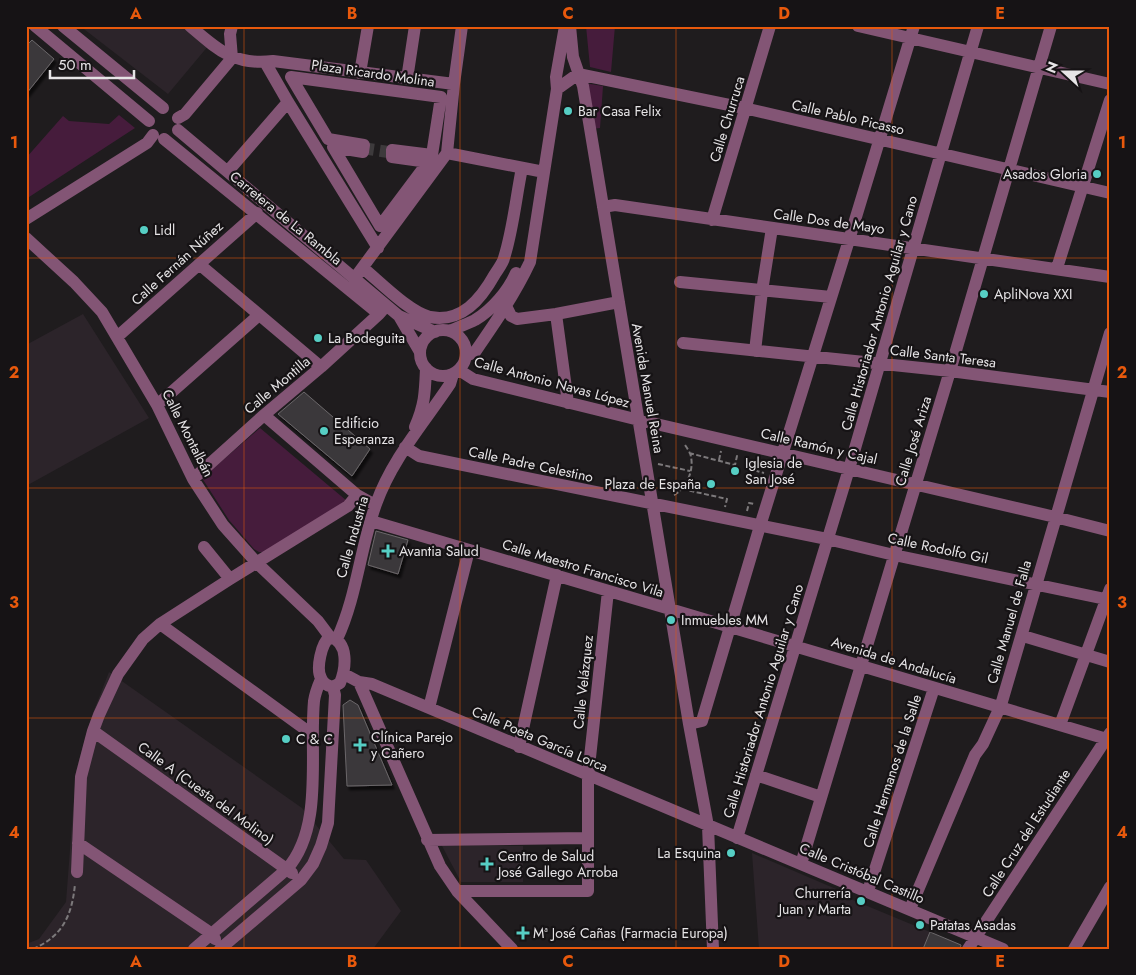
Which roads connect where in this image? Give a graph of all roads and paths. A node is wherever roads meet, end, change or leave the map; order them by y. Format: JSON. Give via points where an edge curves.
{"nodes":[{"id":1,"x":35,"y":26,"type":"edge"},
{"id":2,"x":62,"y":26,"type":"edge"},
{"id":3,"x":190,"y":26,"type":"edge"},
{"id":4,"x":232,"y":26,"type":"edge"},
{"id":5,"x":368,"y":26,"type":"edge"},
{"id":6,"x":415,"y":26,"type":"edge"},
{"id":7,"x":462,"y":26,"type":"edge"},
{"id":8,"x":564,"y":26,"type":"edge"},
{"id":9,"x":570,"y":26,"type":"edge"},
{"id":10,"x":770,"y":26,"type":"edge"},
{"id":11,"x":858,"y":26,"type":"edge"},
{"id":12,"x":978,"y":26,"type":"edge"},
{"id":13,"x":1051,"y":26,"type":"edge"},
{"id":14,"x":912,"y":33,"type":"edge"},
{"id":15,"x":971,"y":52,"type":"junction"},
{"id":16,"x":232,"y":58,"type":"junction"},
{"id":17,"x":265,"y":62,"type":"junction"},
{"id":18,"x":1040,"y":68,"type":"junction"},
{"id":19,"x":360,"y":73,"type":"junction"},
{"id":20,"x":578,"y":74,"type":"junction"},
{"id":21,"x":291,"y":77,"type":"joint"},
{"id":22,"x":407,"y":79,"type":"junction"},
{"id":23,"x":454,"y":84,"type":"junction"},
{"id":24,"x":1110,"y":84,"type":"edge"},
{"id":25,"x":557,"y":89,"type":"junction"},
{"id":26,"x":1110,"y":100,"type":"edge"},
{"id":27,"x":288,"y":102,"type":"junction"},
{"id":28,"x":163,"y":108,"type":"junction"},
{"id":29,"x":744,"y":108,"type":"junction"},
{"id":30,"x":149,"y":121,"type":"junction"},
{"id":31,"x":178,"y":124,"type":"junction"},
{"id":32,"x":159,"y":137,"type":"junction"},
{"id":33,"x":880,"y":140,"type":"junction"},
{"id":34,"x":316,"y":148,"type":"junction"},
{"id":35,"x":362,"y":148,"type":"tunnel mouth"},
{"id":36,"x":395,"y":153,"type":"tunnel mouth"},
{"id":37,"x":941,"y":155,"type":"junction"},
{"id":38,"x":445,"y":157,"type":"junction"},
{"id":39,"x":522,"y":168,"type":"junction"},
{"id":40,"x":1010,"y":170,"type":"junction"},
{"id":41,"x":228,"y":171,"type":"junction"},
{"id":42,"x":544,"y":172,"type":"junction"},
{"id":43,"x":1083,"y":186,"type":"junction"},
{"id":44,"x":1110,"y":193,"type":"edge"},
{"id":45,"x":603,"y":207,"type":"junction"},
{"id":46,"x":257,"y":213,"type":"junction"},
{"id":47,"x":26,"y":219,"type":"edge"},
{"id":48,"x":712,"y":220,"type":"junction"},
{"id":49,"x":772,"y":228,"type":"junction"},
{"id":50,"x":534,"y":232,"type":"junction"},
{"id":51,"x":26,"y":238,"type":"edge"},
{"id":52,"x":849,"y":240,"type":"junction"},
{"id":53,"x":378,"y":248,"type":"junction"},
{"id":54,"x":914,"y":248,"type":"junction"},
{"id":55,"x":983,"y":258,"type":"junction"},
{"id":56,"x":199,"y":264,"type":"junction"},
{"id":57,"x":363,"y":268,"type":"junction"},
{"id":58,"x":1057,"y":268,"type":"junction"},
{"id":59,"x":1110,"y":277,"type":"edge"},
{"id":60,"x":354,"y":279,"type":"junction"},
{"id":61,"x":680,"y":282,"type":"dead end"},
{"id":62,"x":762,"y":291,"type":"junction"},
{"id":63,"x":831,"y":297,"type":"junction"},
{"id":64,"x":618,"y":302,"type":"junction"},
{"id":65,"x":506,"y":306,"type":"junction"},
{"id":66,"x":383,"y":310,"type":"junction"},
{"id":67,"x":556,"y":314,"type":"junction"},
{"id":68,"x":259,"y":315,"type":"junction"},
{"id":69,"x":399,"y":316,"type":"junction"},
{"id":70,"x":450,"y":331,"type":"junction"},
{"id":71,"x":435,"y":332,"type":"junction"},
{"id":72,"x":1110,"y":333,"type":"edge"},
{"id":73,"x":118,"y":337,"type":"junction"},
{"id":74,"x":683,"y":344,"type":"dead end"},
{"id":75,"x":755,"y":351,"type":"junction"},
{"id":76,"x":420,"y":352,"type":"junction"},
{"id":77,"x":466,"y":356,"type":"junction"},
{"id":78,"x":813,"y":357,"type":"junction"},
{"id":79,"x":879,"y":364,"type":"junction"},
{"id":80,"x":321,"y":367,"type":"junction"},
{"id":81,"x":426,"y":368,"type":"junction"},
{"id":82,"x":950,"y":371,"type":"junction"},
{"id":83,"x":456,"y":372,"type":"junction"},
{"id":84,"x":1094,"y":390,"type":"junction"},
{"id":85,"x":1110,"y":392,"type":"edge"},
{"id":86,"x":568,"y":403,"type":"junction"},
{"id":87,"x":157,"y":405,"type":"junction"},
{"id":88,"x":264,"y":415,"type":"junction"},
{"id":89,"x":639,"y":420,"type":"junction"},
{"id":90,"x":675,"y":428,"type":"junction"},
{"id":91,"x":405,"y":447,"type":"junction"},
{"id":92,"x":689,"y":453,"type":"junction"},
{"id":93,"x":783,"y":453,"type":"junction"},
{"id":94,"x":743,"y":457,"type":"dead end"},
{"id":95,"x":750,"y":458,"type":"dead end"},
{"id":96,"x":646,"y":461,"type":"junction"},
{"id":97,"x":849,"y":468,"type":"junction"},
{"id":98,"x":690,"y":471,"type":"junction"},
{"id":99,"x":776,"y":475,"type":"junction"},
{"id":100,"x":193,"y":479,"type":"junction"},
{"id":101,"x":916,"y":484,"type":"junction"},
{"id":102,"x":682,"y":489,"type":"junction"},
{"id":103,"x":357,"y":495,"type":"junction"},
{"id":104,"x":672,"y":496,"type":"dead end"},
{"id":105,"x":653,"y":504,"type":"junction"},
{"id":106,"x":375,"y":505,"type":"junction"},
{"id":107,"x":766,"y":507,"type":"junction"},
{"id":108,"x":732,"y":510,"type":"dead end"},
{"id":109,"x":740,"y":511,"type":"dead end"},
{"id":110,"x":1055,"y":517,"type":"junction"},
{"id":111,"x":371,"y":521,"type":"junction"},
{"id":112,"x":760,"y":526,"type":"junction"},
{"id":113,"x":1110,"y":531,"type":"edge"},
{"id":114,"x":827,"y":539,"type":"junction"},
{"id":115,"x":204,"y":547,"type":"dead end"},
{"id":116,"x":469,"y":550,"type":"junction"},
{"id":117,"x":894,"y":555,"type":"junction"},
{"id":118,"x":256,"y":562,"type":"junction"},
{"id":119,"x":557,"y":575,"type":"junction"},
{"id":120,"x":230,"y":579,"type":"junction"},
{"id":121,"x":1036,"y":584,"type":"junction"},
{"id":122,"x":608,"y":591,"type":"junction"},
{"id":123,"x":1108,"y":596,"type":"edge"},
{"id":124,"x":670,"y":610,"type":"junction"},
{"id":125,"x":160,"y":624,"type":"junction"},
{"id":126,"x":731,"y":627,"type":"junction"},
{"id":127,"x":1023,"y":636,"type":"junction"},
{"id":128,"x":333,"y":638,"type":"junction"},
{"id":129,"x":794,"y":646,"type":"junction"},
{"id":130,"x":1084,"y":654,"type":"junction"},
{"id":131,"x":1110,"y":662,"type":"edge"},
{"id":132,"x":861,"y":666,"type":"junction"},
{"id":133,"x":344,"y":674,"type":"junction"},
{"id":134,"x":321,"y":679,"type":"junction"},
{"id":135,"x":359,"y":682,"type":"junction"},
{"id":136,"x":334,"y":687,"type":"junction"},
{"id":137,"x":934,"y":688,"type":"junction"},
{"id":138,"x":429,"y":708,"type":"junction"},
{"id":139,"x":999,"y":708,"type":"junction"},
{"id":140,"x":689,"y":724,"type":"junction"},
{"id":141,"x":1060,"y":725,"type":"junction"},
{"id":142,"x":93,"y":730,"type":"junction"},
{"id":143,"x":313,"y":735,"type":"junction"},
{"id":144,"x":1109,"y":737,"type":"edge"},
{"id":145,"x":519,"y":746,"type":"junction"},
{"id":146,"x":588,"y":776,"type":"junction"},
{"id":147,"x":756,"y":776,"type":"junction"},
{"id":148,"x":821,"y":797,"type":"junction"},
{"id":149,"x":708,"y":826,"type":"junction"},
{"id":150,"x":587,"y":838,"type":"junction"},
{"id":151,"x":737,"y":838,"type":"junction"},
{"id":152,"x":427,"y":840,"type":"junction"},
{"id":153,"x":78,"y":843,"type":"junction"},
{"id":154,"x":801,"y":864,"type":"junction"},
{"id":155,"x":287,"y":869,"type":"junction"},
{"id":156,"x":77,"y":872,"type":"joint"},
{"id":157,"x":300,"y":880,"type":"junction"},
{"id":158,"x":1110,"y":887,"type":"edge"},
{"id":159,"x":457,"y":891,"type":"junction"},
{"id":160,"x":868,"y":892,"type":"junction"},
{"id":161,"x":910,"y":909,"type":"junction"},
{"id":162,"x":212,"y":934,"type":"junction"},
{"id":163,"x":975,"y":937,"type":"junction"},
{"id":164,"x":221,"y":948,"type":"edge"},
{"id":165,"x":33,"y":949,"type":"edge"},
{"id":166,"x":194,"y":949,"type":"edge"},
{"id":167,"x":512,"y":949,"type":"edge"},
{"id":168,"x":713,"y":949,"type":"edge"},
{"id":169,"x":968,"y":949,"type":"edge"},
{"id":170,"x":1003,"y":949,"type":"edge"},
{"id":171,"x":1074,"y":949,"type":"edge"}],
"edges":[{"from":1,"to":30,"type":"street"},
{"from":2,"to":28,"type":"street"},
{"from":3,"to":16,"type":"street"},
{"from":4,"to":16,"type":"street"},
{"from":5,"to":19,"type":"street"},
{"from":6,"to":22,"type":"street"},
{"from":7,"to":23,"type":"street"},
{"from":8,"to":25,"type":"street"},
{"from":9,"to":20,"type":"street","name":"Avenida Manuel Reina"},
{"from":10,"to":29,"type":"street","name":"Calle Churruca"},
{"from":11,"to":14,"type":"street"},
{"from":12,"to":15,"type":"street","name":"Calle Historiador Antonio Aguilar y Cano"},
{"from":13,"to":18,"type":"street","name":"Calle José Ariza"},
{"from":14,"to":15,"type":"street"},
{"from":14,"to":33,"type":"street"},
{"from":15,"to":18,"type":"street"},
{"from":15,"to":37,"type":"street","name":"Calle Historiador Antonio Aguilar y Cano"},
{"from":16,"to":17,"type":"street","name":"Plaza Ricardo Molina"},
{"from":16,"to":31,"type":"street"},
{"from":17,"to":19,"type":"street","name":"Plaza Ricardo Molina"},
{"from":17,"to":27,"type":"street"},
{"from":18,"to":24,"type":"street"},
{"from":18,"to":40,"type":"street","name":"Calle José Ariza"},
{"from":19,"to":22,"type":"street","name":"Plaza Ricardo Molina"},
{"from":20,"to":25,"type":"street"},
{"from":20,"to":29,"type":"street","name":"Calle Pablo Picasso"},
{"from":20,"to":45,"type":"street","name":"Avenida Manuel Reina"},
{"from":21,"to":21,"type":"street","name":"Plaza Ricardo Molina","via":[[328,139],[364,145],[363,152],[333,147],[380,226],[428,162],[392,156],[392,150],[432,155],[441,97]]},
{"from":22,"to":23,"type":"street","name":"Plaza Ricardo Molina"},
{"from":23,"to":38,"type":"street","name":"Plaza Ricardo Molina"},
{"from":25,"to":42,"type":"street"},
{"from":26,"to":43,"type":"street"},
{"from":27,"to":34,"type":"street"},
{"from":27,"to":41,"type":"street"},
{"from":28,"to":30,"type":"street","via":[[154,112]]},
{"from":28,"to":31,"type":"street","via":[[172,111]]},
{"from":29,"to":33,"type":"street","name":"Calle Pablo Picasso"},
{"from":29,"to":48,"type":"street","name":"Calle Churruca"},
{"from":30,"to":32,"type":"street","via":[[150,131]]},
{"from":31,"to":32,"type":"street","via":[[173,136]]},
{"from":31,"to":41,"type":"street","name":"Carretera de La Rambla"},
{"from":32,"to":46,"type":"street","name":"Carretera de La Rambla"},
{"from":32,"to":47,"type":"street"},
{"from":33,"to":37,"type":"street","name":"Calle Pablo Picasso"},
{"from":33,"to":52,"type":"street"},
{"from":34,"to":35,"type":"street","via":[[325,143]]},
{"from":34,"to":53,"type":"street"},
{"from":36,"to":38,"type":"street"},
{"from":37,"to":40,"type":"street","name":"Calle Pablo Picasso"},
{"from":37,"to":54,"type":"street","name":"Calle Historiador Antonio Aguilar y Cano"},
{"from":38,"to":39,"type":"street"},
{"from":38,"to":53,"type":"street"},
{"from":39,"to":42,"type":"street"},
{"from":39,"to":57,"type":"street","via":[[504,259],[488,288],[464,312],[450,317],[430,317],[411,308]]},
{"from":40,"to":43,"type":"street","name":"Calle Pablo Picasso"},
{"from":40,"to":55,"type":"street","name":"Calle José Ariza"},
{"from":41,"to":60,"type":"street","name":"Carretera de La Rambla"},
{"from":42,"to":50,"type":"street"},
{"from":43,"to":44,"type":"street","name":"Calle Pablo Picasso"},
{"from":43,"to":58,"type":"street"},
{"from":45,"to":48,"type":"street","name":"Calle Dos de Mayo","via":[[615,205]]},
{"from":45,"to":64,"type":"street","name":"Avenida Manuel Reina"},
{"from":46,"to":56,"type":"street","name":"Calle Fernán Núñez"},
{"from":46,"to":66,"type":"street","name":"Carretera de La Rambla"},
{"from":48,"to":49,"type":"street","name":"Calle Dos de Mayo"},
{"from":49,"to":52,"type":"street","name":"Calle Dos de Mayo"},
{"from":49,"to":62,"type":"street"},
{"from":50,"to":65,"type":"street","via":[[530,262]]},
{"from":50,"to":70,"type":"street","via":[[512,280],[496,302],[476,319]]},
{"from":51,"to":73,"type":"street","name":"Calle Montalbán","via":[[95,303]]},
{"from":52,"to":54,"type":"street","name":"Calle Dos de Mayo"},
{"from":52,"to":63,"type":"street"},
{"from":53,"to":57,"type":"street"},
{"from":54,"to":55,"type":"street","name":"Calle Dos de Mayo"},
{"from":54,"to":79,"type":"street","name":"Calle Historiador Antonio Aguilar y Cano"},
{"from":55,"to":58,"type":"street","name":"Calle Dos de Mayo"},
{"from":55,"to":82,"type":"street","name":"Calle José Ariza"},
{"from":56,"to":68,"type":"street"},
{"from":56,"to":73,"type":"street","name":"Calle Fernán Núñez"},
{"from":57,"to":60,"type":"street"},
{"from":58,"to":59,"type":"street","name":"Calle Dos de Mayo"},
{"from":60,"to":66,"type":"street","name":"Carretera de La Rambla"},
{"from":61,"to":62,"type":"street"},
{"from":62,"to":63,"type":"street"},
{"from":62,"to":75,"type":"street"},
{"from":63,"to":78,"type":"street"},
{"from":64,"to":67,"type":"street"},
{"from":64,"to":89,"type":"street","name":"Avenida Manuel Reina"},
{"from":65,"to":67,"type":"street","via":[[517,318]]},
{"from":65,"to":77,"type":"street","via":[[474,352]]},
{"from":66,"to":69,"type":"street","name":"Carretera de La Rambla"},
{"from":66,"to":80,"type":"street","name":"Calle Montilla"},
{"from":67,"to":86,"type":"street"},
{"from":68,"to":80,"type":"street"},
{"from":68,"to":87,"type":"street"},
{"from":69,"to":71,"type":"street","name":"Carretera de La Rambla"},
{"from":69,"to":76,"type":"street","name":"Carretera de La Rambla"},
{"from":70,"to":71,"type":"street"},
{"from":70,"to":77,"type":"street","via":[[461,338]]},
{"from":71,"to":76,"type":"street","via":[[425,340]]},
{"from":72,"to":84,"type":"street","name":"Calle Manuel de Falla"},
{"from":73,"to":87,"type":"street","name":"Calle Montalbán"},
{"from":74,"to":75,"type":"street","name":"Calle Santa Teresa"},
{"from":75,"to":78,"type":"street","name":"Calle Santa Teresa"},
{"from":76,"to":81,"type":"street"},
{"from":77,"to":83,"type":"street"},
{"from":78,"to":79,"type":"street","name":"Calle Santa Teresa"},
{"from":78,"to":93,"type":"street"},
{"from":79,"to":82,"type":"street","name":"Calle Santa Teresa"},
{"from":79,"to":97,"type":"street","name":"Calle Historiador Antonio Aguilar y Cano"},
{"from":80,"to":88,"type":"street","name":"Calle Montilla"},
{"from":81,"to":83,"type":"street","via":[[435,375],[447,376]]},
{"from":81,"to":91,"type":"street","name":"Calle Industria","via":[[426,395]]},
{"from":82,"to":84,"type":"street","name":"Calle Santa Teresa"},
{"from":82,"to":101,"type":"street","name":"Calle José Ariza"},
{"from":83,"to":86,"type":"street","name":"Calle Antonio Navas López"},
{"from":83,"to":91,"type":"street","name":"Calle Industria"},
{"from":84,"to":85,"type":"street","name":"Calle Santa Teresa"},
{"from":84,"to":110,"type":"street","name":"Calle Manuel de Falla"},
{"from":86,"to":89,"type":"street","name":"Calle Antonio Navas López"},
{"from":87,"to":100,"type":"street","name":"Calle Montalbán"},
{"from":88,"to":100,"type":"street","name":"Calle Montilla"},
{"from":88,"to":103,"type":"street"},
{"from":89,"to":90,"type":"street","name":"Calle Ramón y Cajal"},
{"from":89,"to":96,"type":"street","name":"Avenida Manuel Reina"},
{"from":90,"to":92,"type":"path"},
{"from":90,"to":93,"type":"street","name":"Calle Ramón y Cajal"},
{"from":91,"to":105,"type":"street","name":"Calle Padre Celestino","via":[[419,456]]},
{"from":91,"to":106,"type":"street","name":"Calle Industria"},
{"from":92,"to":94,"type":"path","via":[[734,465],[736,456]]},
{"from":92,"to":98,"type":"path"},
{"from":93,"to":97,"type":"street","name":"Calle Ramón y Cajal"},
{"from":93,"to":99,"type":"street"},
{"from":95,"to":99,"type":"path","via":[[757,460],[757,471]]},
{"from":96,"to":98,"type":"path"},
{"from":96,"to":105,"type":"street","name":"Avenida Manuel Reina"},
{"from":97,"to":101,"type":"street","name":"Calle Ramón y Cajal"},
{"from":97,"to":114,"type":"street","name":"Calle Historiador Antonio Aguilar y Cano"},
{"from":98,"to":102,"type":"path"},
{"from":99,"to":107,"type":"street"},
{"from":100,"to":118,"type":"street","name":"Calle Montalbán","via":[[223,525]]},
{"from":101,"to":110,"type":"street","name":"Calle Ramón y Cajal"},
{"from":101,"to":117,"type":"street","name":"Calle José Ariza"},
{"from":102,"to":104,"type":"path"},
{"from":102,"to":108,"type":"path","via":[[727,499],[725,508]]},
{"from":103,"to":106,"type":"street"},
{"from":103,"to":118,"type":"street","via":[[348,506]]},
{"from":105,"to":112,"type":"street"},
{"from":105,"to":124,"type":"street","name":"Avenida Manuel Reina"},
{"from":106,"to":111,"type":"street","name":"Calle Industria"},
{"from":107,"to":109,"type":"path","via":[[750,503],[747,512]]},
{"from":107,"to":112,"type":"street"},
{"from":110,"to":113,"type":"street","name":"Calle Ramón y Cajal"},
{"from":110,"to":121,"type":"street","name":"Calle Manuel de Falla"},
{"from":111,"to":116,"type":"street","name":"Calle Maestro Francisco Vila"},
{"from":111,"to":128,"type":"street","name":"Calle Industria","via":[[344,623]]},
{"from":112,"to":114,"type":"street","name":"Calle Rodolfo Gil"},
{"from":112,"to":126,"type":"street"},
{"from":114,"to":117,"type":"street","name":"Calle Rodolfo Gil"},
{"from":114,"to":129,"type":"street","name":"Calle Historiador Antonio Aguilar y Cano"},
{"from":115,"to":120,"type":"street"},
{"from":116,"to":119,"type":"street","name":"Calle Maestro Francisco Vila"},
{"from":116,"to":138,"type":"street"},
{"from":117,"to":121,"type":"street","name":"Calle Rodolfo Gil"},
{"from":117,"to":132,"type":"street","name":"Calle José Ariza"},
{"from":118,"to":120,"type":"street"},
{"from":118,"to":128,"type":"street","name":"Calle Montalbán"},
{"from":119,"to":122,"type":"street","name":"Calle Maestro Francisco Vila"},
{"from":119,"to":145,"type":"street"},
{"from":120,"to":125,"type":"street"},
{"from":121,"to":123,"type":"street","name":"Calle Rodolfo Gil"},
{"from":121,"to":127,"type":"street","name":"Calle Manuel de Falla"},
{"from":122,"to":124,"type":"street","name":"Calle Maestro Francisco Vila"},
{"from":122,"to":146,"type":"street","name":"Calle Velázquez"},
{"from":123,"to":130,"type":"street"},
{"from":124,"to":126,"type":"street","name":"Avenida de Andalucía"},
{"from":124,"to":140,"type":"street","name":"Avenida Manuel Reina"},
{"from":125,"to":142,"type":"street","via":[[143,639],[118,674]]},
{"from":125,"to":143,"type":"street"},
{"from":126,"to":129,"type":"street","name":"Avenida de Andalucía"},
{"from":126,"to":140,"type":"street","via":[[702,721]]},
{"from":127,"to":130,"type":"street"},
{"from":127,"to":139,"type":"street","name":"Calle Manuel de Falla"},
{"from":128,"to":133,"type":"street","via":[[342,646]]},
{"from":128,"to":134,"type":"street","name":"Calle Industria","via":[[324,640],[319,672]]},
{"from":129,"to":132,"type":"street","name":"Avenida de Andalucía"},
{"from":129,"to":147,"type":"street","name":"Calle Historiador Antonio Aguilar y Cano"},
{"from":130,"to":131,"type":"street"},
{"from":130,"to":141,"type":"street"},
{"from":132,"to":137,"type":"street","name":"Avenida de Andalucía"},
{"from":132,"to":148,"type":"street","name":"Calle José Ariza"},
{"from":133,"to":135,"type":"street","name":"Calle Poeta García Lorca"},
{"from":133,"to":136,"type":"street"},
{"from":134,"to":136,"type":"street"},
{"from":134,"to":143,"type":"street","name":"Calle Industria","via":[[314,699]]},
{"from":135,"to":138,"type":"street","name":"Calle Poeta García Lorca","via":[[372,684]]},
{"from":135,"to":152,"type":"street"},
{"from":136,"to":157,"type":"street","via":[[328,823],[313,864]]},
{"from":137,"to":139,"type":"street","name":"Avenida de Andalucía"},
{"from":137,"to":160,"type":"street","name":"Calle Hermanos de la Salle"},
{"from":138,"to":145,"type":"street","name":"Calle Poeta García Lorca"},
{"from":139,"to":141,"type":"street","name":"Avenida de Andalucía"},
{"from":139,"to":161,"type":"street","name":"Calle Manuel de Falla","via":[[975,755]]},
{"from":140,"to":149,"type":"street","name":"Avenida Manuel Reina"},
{"from":141,"to":144,"type":"street","name":"Avenida de Andalucía"},
{"from":142,"to":153,"type":"street","via":[[81,777]]},
{"from":142,"to":155,"type":"street","name":"Calle A (Cuesta del Molino)"},
{"from":143,"to":155,"type":"street","name":"Calle Industria","via":[[310,822],[302,847]]},
{"from":144,"to":163,"type":"street","name":"Calle Cruz del Estudiante"},
{"from":145,"to":146,"type":"street","name":"Calle Poeta García Lorca"},
{"from":146,"to":149,"type":"street","name":"Calle Poeta García Lorca"},
{"from":146,"to":150,"type":"street","name":"Calle Velázquez"},
{"from":147,"to":148,"type":"street"},
{"from":147,"to":151,"type":"street","name":"Calle Historiador Antonio Aguilar y Cano"},
{"from":148,"to":154,"type":"street","name":"Calle José Ariza"},
{"from":149,"to":151,"type":"street","name":"Calle Cristóbal Castillo"},
{"from":149,"to":168,"type":"street","name":"Avenida Manuel Reina"},
{"from":150,"to":152,"type":"street"},
{"from":150,"to":159,"type":"street","name":"Calle Velázquez","via":[[588,891]]},
{"from":151,"to":154,"type":"street","name":"Calle Cristóbal Castillo"},
{"from":152,"to":159,"type":"street"},
{"from":153,"to":156,"type":"street"},
{"from":153,"to":162,"type":"street"},
{"from":154,"to":160,"type":"street","name":"Calle Cristóbal Castillo"},
{"from":155,"to":157,"type":"street","name":"Calle A (Cuesta del Molino)"},
{"from":155,"to":162,"type":"street","name":"Calle Industria"},
{"from":156,"to":165,"type":"path","via":[[73,904],[61,928],[46,943]]},
{"from":157,"to":164,"type":"street"},
{"from":158,"to":171,"type":"street"},
{"from":159,"to":167,"type":"street"},
{"from":160,"to":161,"type":"street","name":"Calle Cristóbal Castillo"},
{"from":161,"to":163,"type":"street","name":"Calle Cristóbal Castillo"},
{"from":162,"to":164,"type":"street"},
{"from":162,"to":166,"type":"street","name":"Calle Industria"},
{"from":163,"to":169,"type":"street","name":"Calle Cruz del Estudiante"},
{"from":163,"to":170,"type":"street","name":"Calle Cristóbal Castillo"}]}
